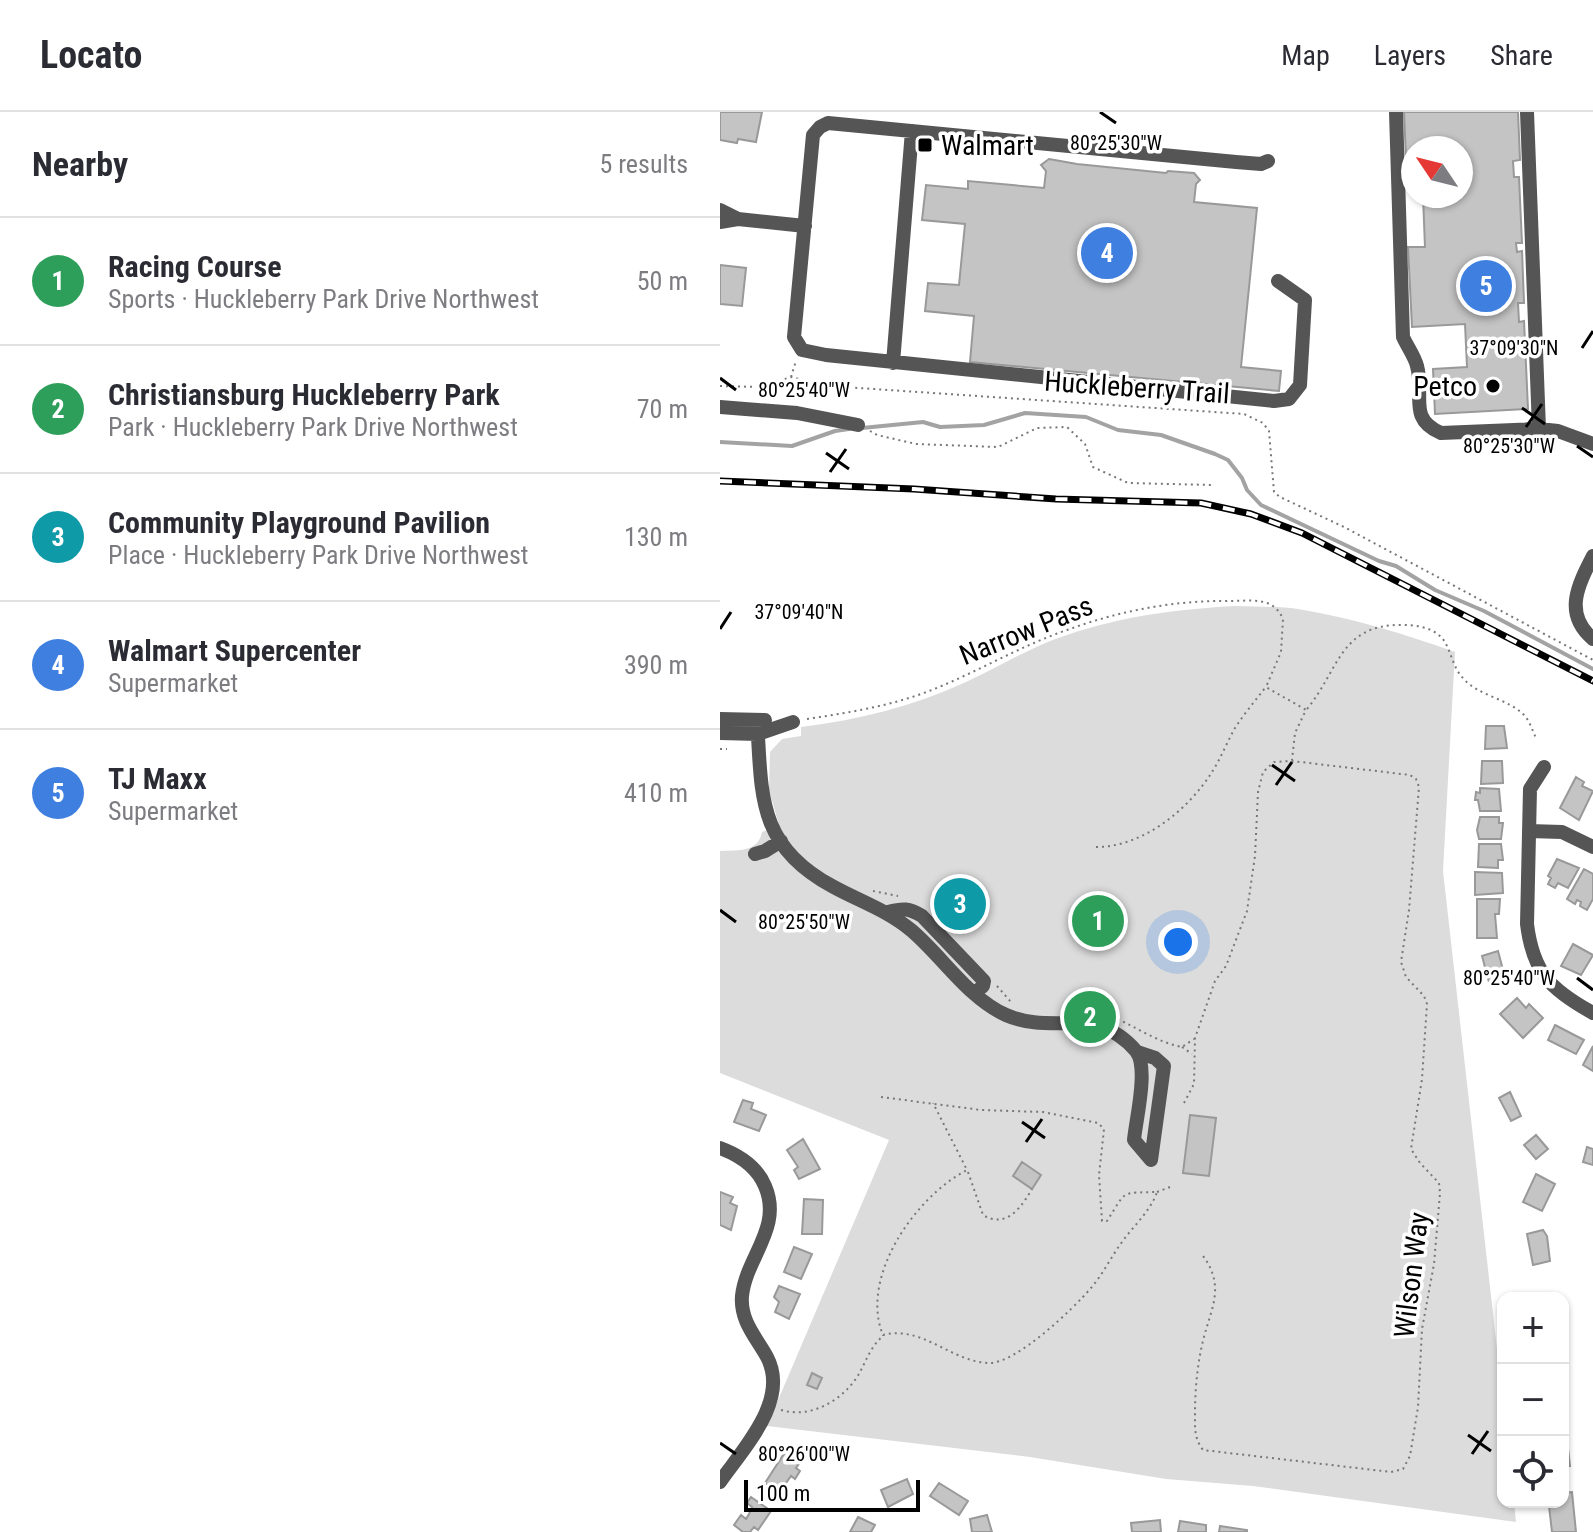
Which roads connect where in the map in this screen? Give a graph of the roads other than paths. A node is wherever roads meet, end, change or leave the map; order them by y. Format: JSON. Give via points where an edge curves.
{"nodes":[{"id":1,"x":1396,"y":112,"type":"edge"},
{"id":2,"x":1527,"y":112,"type":"edge"},
{"id":3,"x":912,"y":131,"type":"junction"},
{"id":4,"x":1268,"y":161,"type":"dead end"},
{"id":5,"x":720,"y":210,"type":"edge"},
{"id":6,"x":738,"y":219,"type":"junction"},
{"id":7,"x":720,"y":222,"type":"edge"},
{"id":8,"x":805,"y":226,"type":"junction"},
{"id":9,"x":1278,"y":281,"type":"dead end"},
{"id":10,"x":893,"y":363,"type":"junction"},
{"id":11,"x":720,"y":407,"type":"edge"},
{"id":12,"x":858,"y":425,"type":"road end"},
{"id":13,"x":1539,"y":429,"type":"junction"},
{"id":14,"x":1593,"y":444,"type":"edge"},
{"id":15,"x":1593,"y":556,"type":"edge"},
{"id":16,"x":1593,"y":639,"type":"edge"},
{"id":17,"x":720,"y":719,"type":"edge"},
{"id":18,"x":757,"y":727,"type":"junction"},
{"id":19,"x":720,"y":733,"type":"edge"},
{"id":20,"x":1544,"y":767,"type":"dead end"},
{"id":21,"x":1529,"y":831,"type":"junction"},
{"id":22,"x":781,"y":841,"type":"junction"},
{"id":23,"x":1593,"y":847,"type":"edge"},
{"id":24,"x":755,"y":854,"type":"dead end"},
{"id":25,"x":1593,"y":1013,"type":"edge"},
{"id":26,"x":1137,"y":1052,"type":"junction"},
{"id":27,"x":720,"y":1148,"type":"edge"},
{"id":28,"x":720,"y":1482,"type":"edge"}],
"edges":[{"from":1,"to":13,"type":"street","via":[[1403,337],[1417,366],[1420,415],[1427,427],[1441,433]]},
{"from":2,"to":13,"type":"street"},
{"from":3,"to":4,"type":"street"},
{"from":3,"to":8,"type":"street","via":[[828,123],[820,127],[813,135]]},
{"from":3,"to":10,"type":"street"},
{"from":5,"to":6,"type":"street"},
{"from":6,"to":7,"type":"street"},
{"from":6,"to":8,"type":"street"},
{"from":8,"to":10,"type":"street","via":[[794,337],[798,345],[810,353]]},
{"from":9,"to":10,"type":"street","via":[[1305,300],[1300,385],[1289,399]]},
{"from":11,"to":12,"type":"street","via":[[797,413]]},
{"from":13,"to":14,"type":"street"},
{"from":15,"to":16,"type":"street","via":[[1574,603],[1578,622]]},
{"from":17,"to":18,"type":"street"},
{"from":18,"to":19,"type":"street"},
{"from":18,"to":22,"type":"street","via":[[762,801]]},
{"from":20,"to":21,"type":"street","via":[[1530,789]]},
{"from":21,"to":23,"type":"street","via":[[1562,832]]},
{"from":21,"to":25,"type":"street","via":[[1527,924],[1535,962],[1557,992]]},
{"from":22,"to":24,"type":"street"},
{"from":22,"to":26,"type":"street","via":[[825,883],[888,912],[998,1011],[1041,1024],[1095,1023]]},
{"from":26,"to":26,"type":"street","via":[[1142,1073],[1134,1140],[1151,1160],[1164,1066]]},
{"from":27,"to":28,"type":"street","via":[[754,1169],[769,1196],[768,1228],[742,1294],[742,1309],[773,1373],[769,1406]]}]}
